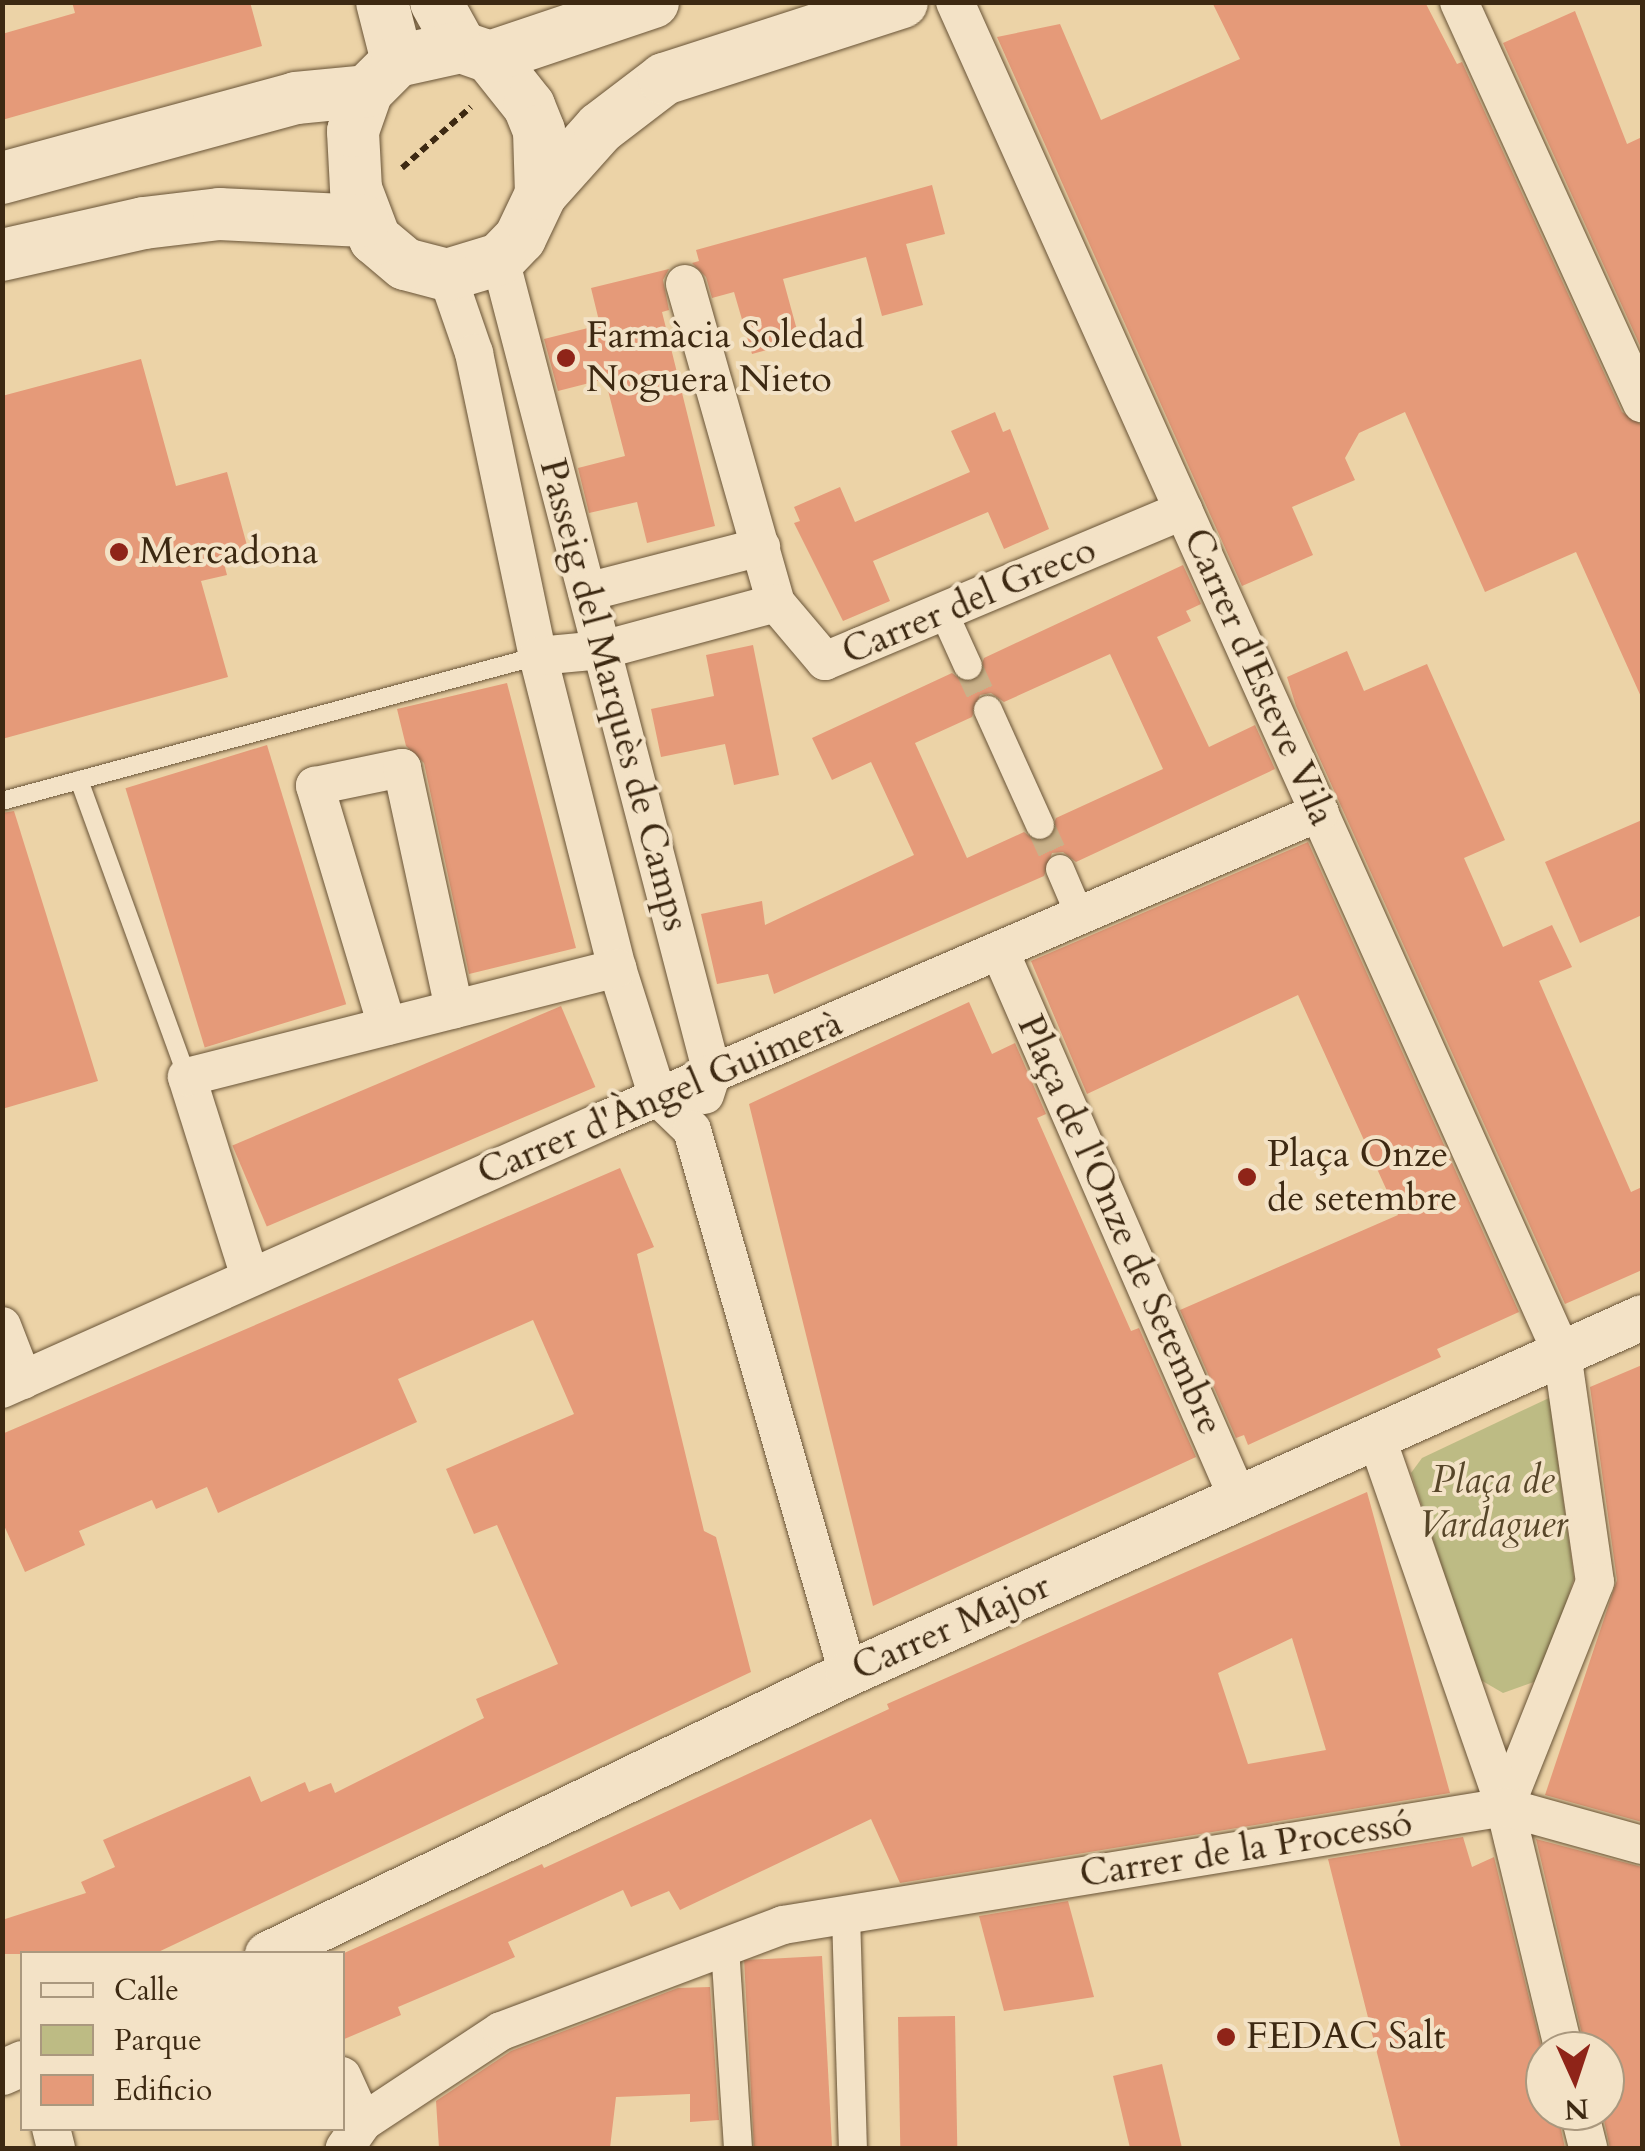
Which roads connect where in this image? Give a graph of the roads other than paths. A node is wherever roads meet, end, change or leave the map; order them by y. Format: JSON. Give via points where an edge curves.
{"nodes":[{"id":1,"x":382,"y":2,"type":"edge"},
{"id":2,"x":436,"y":2,"type":"edge"},
{"id":3,"x":654,"y":2,"type":"edge"},
{"id":4,"x":902,"y":2,"type":"edge"},
{"id":5,"x":954,"y":2,"type":"edge"},
{"id":6,"x":1460,"y":2,"type":"edge"},
{"id":7,"x":475,"y":52,"type":"junction"},
{"id":8,"x":382,"y":76,"type":"junction"},
{"id":9,"x":2,"y":178,"type":"edge"},
{"id":10,"x":542,"y":194,"type":"junction"},
{"id":11,"x":364,"y":220,"type":"junction"},
{"id":12,"x":2,"y":255,"type":"edge"},
{"id":13,"x":500,"y":259,"type":"junction"},
{"id":14,"x":446,"y":275,"type":"junction"},
{"id":15,"x":686,"y":284,"type":"dead end"},
{"id":16,"x":1642,"y":403,"type":"edge"},
{"id":17,"x":1184,"y":510,"type":"junction"},
{"id":18,"x":761,"y":548,"type":"junction"},
{"id":19,"x":587,"y":592,"type":"junction"},
{"id":20,"x":776,"y":603,"type":"junction"},
{"id":21,"x":944,"y":611,"type":"junction"},
{"id":22,"x":602,"y":650,"type":"junction"},
{"id":23,"x":538,"y":656,"type":"junction"},
{"id":24,"x":968,"y":666,"type":"tunnel mouth"},
{"id":25,"x":988,"y":710,"type":"tunnel mouth"},
{"id":26,"x":79,"y":780,"type":"junction"},
{"id":27,"x":2,"y":801,"type":"edge"},
{"id":28,"x":1320,"y":812,"type":"junction"},
{"id":29,"x":1040,"y":825,"type":"tunnel mouth"},
{"id":30,"x":1060,"y":869,"type":"tunnel mouth"},
{"id":31,"x":1081,"y":918,"type":"junction"},
{"id":32,"x":1001,"y":954,"type":"junction"},
{"id":33,"x":617,"y":968,"type":"junction"},
{"id":34,"x":454,"y":1009,"type":"junction"},
{"id":35,"x":387,"y":1026,"type":"junction"},
{"id":36,"x":712,"y":1074,"type":"junction"},
{"id":37,"x":187,"y":1077,"type":"junction"},
{"id":38,"x":658,"y":1096,"type":"junction"},
{"id":39,"x":692,"y":1130,"type":"junction"},
{"id":40,"x":250,"y":1276,"type":"junction"},
{"id":41,"x":1642,"y":1317,"type":"edge"},
{"id":42,"x":2,"y":1326,"type":"edge"},
{"id":43,"x":1562,"y":1353,"type":"junction"},
{"id":44,"x":13,"y":1385,"type":"edge"},
{"id":45,"x":1377,"y":1439,"type":"junction"},
{"id":46,"x":1238,"y":1498,"type":"junction"},
{"id":47,"x":848,"y":1673,"type":"junction"},
{"id":48,"x":1504,"y":1807,"type":"junction"},
{"id":49,"x":1642,"y":1845,"type":"edge"},
{"id":50,"x":846,"y":1915,"type":"junction"},
{"id":51,"x":726,"y":1947,"type":"junction"},
{"id":52,"x":281,"y":1951,"type":"edge"},
{"id":53,"x":1559,"y":2031,"type":"edge"},
{"id":54,"x":345,"y":2091,"type":"edge"},
{"id":55,"x":354,"y":2135,"type":"edge"},
{"id":56,"x":738,"y":2148,"type":"edge"},
{"id":57,"x":853,"y":2148,"type":"edge"}],
"edges":[{"from":1,"to":8,"type":"main road"},
{"from":2,"to":7,"type":"main road"},
{"from":3,"to":7,"type":"main road"},
{"from":4,"to":10,"type":"main road","via":[[664,79],[600,128]]},
{"from":5,"to":17,"type":"street","name":"Carrer d'Esteve Vila"},
{"from":6,"to":16,"type":"street"},
{"from":7,"to":8,"type":"main road"},
{"from":7,"to":10,"type":"main road","via":[[511,77],[539,131]]},
{"from":8,"to":9,"type":"main road"},
{"from":8,"to":11,"type":"main road","via":[[357,108],[352,156]]},
{"from":10,"to":13,"type":"main road","via":[[520,238]]},
{"from":11,"to":12,"type":"main road","via":[[219,214],[144,223]]},
{"from":11,"to":14,"type":"main road","via":[[386,252],[421,271]]},
{"from":13,"to":14,"type":"main road"},
{"from":13,"to":19,"type":"street","name":"Passeig del Marquès de Camps"},
{"from":14,"to":23,"type":"street","name":"Passeig del Marquès de Camps","via":[[474,353]]},
{"from":15,"to":18,"type":"street","name":"Carrer del Greco"},
{"from":17,"to":21,"type":"street","name":"Carrer del Greco"},
{"from":17,"to":28,"type":"street","name":"Carrer d'Esteve Vila"},
{"from":18,"to":19,"type":"street"},
{"from":18,"to":20,"type":"street","name":"Carrer del Greco"},
{"from":19,"to":22,"type":"street","name":"Passeig del Marquès de Camps"},
{"from":20,"to":21,"type":"street","name":"Carrer del Greco","via":[[825,661]]},
{"from":20,"to":22,"type":"street"},
{"from":21,"to":24,"type":"street"},
{"from":22,"to":23,"type":"street"},
{"from":22,"to":36,"type":"street","name":"Passeig del Marquès de Camps"},
{"from":23,"to":26,"type":"lane"},
{"from":23,"to":33,"type":"street","name":"Passeig del Marquès de Camps"},
{"from":25,"to":29,"type":"street"},
{"from":26,"to":27,"type":"lane"},
{"from":26,"to":37,"type":"lane"},
{"from":28,"to":31,"type":"street","name":"Carrer d'Àngel Guimerà"},
{"from":28,"to":43,"type":"street","name":"Carrer d'Esteve Vila"},
{"from":30,"to":31,"type":"street"},
{"from":31,"to":32,"type":"street","name":"Carrer d'Àngel Guimerà"},
{"from":32,"to":36,"type":"street","name":"Carrer d'Àngel Guimerà"},
{"from":32,"to":46,"type":"street","name":"Plaça de l'Onze de Setembre"},
{"from":33,"to":34,"type":"street"},
{"from":33,"to":38,"type":"street","name":"Passeig del Marquès de Camps"},
{"from":34,"to":35,"type":"street"},
{"from":34,"to":35,"type":"street","via":[[402,768],[315,786]]},
{"from":35,"to":37,"type":"street"},
{"from":36,"to":38,"type":"street","name":"Carrer d'Àngel Guimerà"},
{"from":36,"to":39,"type":"street"},
{"from":37,"to":40,"type":"street"},
{"from":38,"to":39,"type":"street","name":"Passeig del Marquès de Camps"},
{"from":38,"to":40,"type":"street","name":"Carrer d'Àngel Guimerà"},
{"from":39,"to":47,"type":"street","name":"Passeig del Marquès de Camps"},
{"from":40,"to":44,"type":"street","name":"Carrer d'Àngel Guimerà"},
{"from":41,"to":43,"type":"street","name":"Carrer Major"},
{"from":42,"to":44,"type":"street"},
{"from":43,"to":45,"type":"street","name":"Carrer Major"},
{"from":43,"to":48,"type":"street","name":"Carrer d'Esteve Vila","via":[[1596,1582]]},
{"from":45,"to":46,"type":"street","name":"Carrer Major"},
{"from":45,"to":48,"type":"street"},
{"from":46,"to":47,"type":"street","name":"Carrer Major"},
{"from":47,"to":52,"type":"street","name":"Carrer Major"},
{"from":48,"to":49,"type":"street","name":"Carrer de la Processó"},
{"from":48,"to":50,"type":"street","name":"Carrer de la Processó"},
{"from":48,"to":53,"type":"street"},
{"from":50,"to":51,"type":"street","name":"Carrer de la Processó","via":[[783,1925]]},
{"from":50,"to":57,"type":"street"},
{"from":51,"to":55,"type":"street","name":"Carrer de la Processó","via":[[501,2031]]},
{"from":51,"to":56,"type":"street"},
{"from":54,"to":55,"type":"street"}]}
